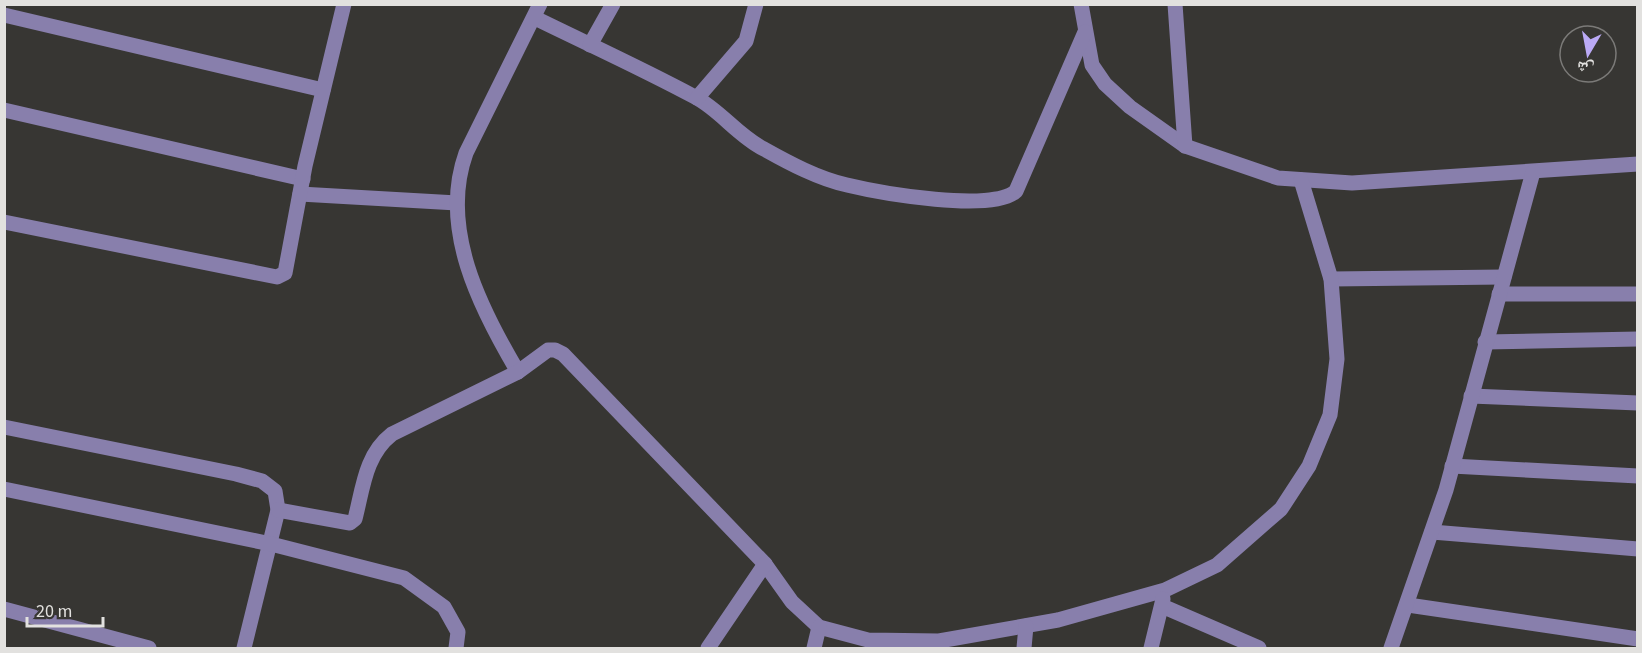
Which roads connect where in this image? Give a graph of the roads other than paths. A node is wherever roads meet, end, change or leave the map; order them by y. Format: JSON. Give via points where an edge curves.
{"nodes":[{"id":1,"x":344,"y":4,"type":"edge"},
{"id":2,"x":614,"y":4,"type":"edge"},
{"id":3,"x":756,"y":4,"type":"edge"},
{"id":4,"x":1081,"y":4,"type":"edge"},
{"id":5,"x":1175,"y":4,"type":"edge"},
{"id":6,"x":537,"y":11,"type":"edge"},
{"id":7,"x":4,"y":15,"type":"edge"},
{"id":8,"x":1084,"y":32,"type":"junction"},
{"id":9,"x":590,"y":45,"type":"junction"},
{"id":10,"x":323,"y":90,"type":"junction"},
{"id":11,"x":697,"y":98,"type":"junction"},
{"id":12,"x":4,"y":110,"type":"edge"},
{"id":13,"x":1185,"y":146,"type":"junction"},
{"id":14,"x":1638,"y":164,"type":"edge"},
{"id":15,"x":1533,"y":172,"type":"junction"},
{"id":16,"x":1301,"y":180,"type":"junction"},
{"id":17,"x":302,"y":187,"type":"junction"},
{"id":18,"x":457,"y":203,"type":"junction"},
{"id":19,"x":4,"y":222,"type":"edge"},
{"id":20,"x":1504,"y":277,"type":"junction"},
{"id":21,"x":1331,"y":279,"type":"junction"},
{"id":22,"x":1499,"y":294,"type":"junction"},
{"id":23,"x":1638,"y":294,"type":"edge"},
{"id":24,"x":1638,"y":339,"type":"edge"},
{"id":25,"x":1485,"y":342,"type":"junction"},
{"id":26,"x":518,"y":372,"type":"junction"},
{"id":27,"x":1471,"y":396,"type":"junction"},
{"id":28,"x":1638,"y":403,"type":"edge"},
{"id":29,"x":4,"y":428,"type":"edge"},
{"id":30,"x":1452,"y":466,"type":"junction"},
{"id":31,"x":1638,"y":476,"type":"edge"},
{"id":32,"x":4,"y":489,"type":"edge"},
{"id":33,"x":278,"y":510,"type":"junction"},
{"id":34,"x":1432,"y":532,"type":"junction"},
{"id":35,"x":271,"y":544,"type":"junction"},
{"id":36,"x":1638,"y":549,"type":"edge"},
{"id":37,"x":765,"y":564,"type":"junction"},
{"id":38,"x":1165,"y":590,"type":"junction"},
{"id":39,"x":1407,"y":605,"type":"junction"},
{"id":40,"x":1162,"y":606,"type":"junction"},
{"id":41,"x":4,"y":609,"type":"edge"},
{"id":42,"x":1026,"y":626,"type":"junction"},
{"id":43,"x":819,"y":627,"type":"junction"},
{"id":44,"x":1638,"y":639,"type":"edge"},
{"id":45,"x":867,"y":644,"type":"edge"},
{"id":46,"x":939,"y":645,"type":"edge"},
{"id":47,"x":149,"y":648,"type":"edge"},
{"id":48,"x":244,"y":648,"type":"edge"},
{"id":49,"x":456,"y":648,"type":"edge"},
{"id":50,"x":708,"y":648,"type":"edge"},
{"id":51,"x":814,"y":648,"type":"edge"},
{"id":52,"x":1024,"y":648,"type":"edge"},
{"id":53,"x":1151,"y":648,"type":"edge"},
{"id":54,"x":1259,"y":648,"type":"edge"},
{"id":55,"x":1391,"y":648,"type":"edge"}],
"edges":[{"from":1,"to":10,"type":"street"},
{"from":2,"to":9,"type":"street"},
{"from":3,"to":11,"type":"street","via":[[746,41]]},
{"from":4,"to":8,"type":"street"},
{"from":5,"to":13,"type":"street"},
{"from":6,"to":9,"type":"street"},
{"from":6,"to":18,"type":"street","via":[[465,153],[457,177]]},
{"from":7,"to":10,"type":"street"},
{"from":8,"to":11,"type":"street","via":[[1023,179],[1009,198],[1000,200],[951,202],[846,185],[762,148]]},
{"from":8,"to":13,"type":"street","via":[[1092,65],[1105,84]]},
{"from":9,"to":11,"type":"street"},
{"from":10,"to":17,"type":"street"},
{"from":12,"to":17,"type":"street"},
{"from":13,"to":16,"type":"street","via":[[1278,178]]},
{"from":14,"to":15,"type":"street"},
{"from":15,"to":16,"type":"street","via":[[1352,183]]},
{"from":15,"to":20,"type":"street"},
{"from":16,"to":21,"type":"street"},
{"from":17,"to":18,"type":"street"},
{"from":17,"to":19,"type":"street","via":[[285,273],[277,277]]},
{"from":18,"to":26,"type":"street","via":[[461,246],[494,330]]},
{"from":20,"to":21,"type":"street"},
{"from":20,"to":22,"type":"street"},
{"from":21,"to":38,"type":"street","via":[[1336,359],[1330,415],[1309,466],[1281,509],[1251,537],[1217,565]]},
{"from":22,"to":23,"type":"street"},
{"from":22,"to":25,"type":"street"},
{"from":24,"to":25,"type":"street"},
{"from":25,"to":27,"type":"street"},
{"from":26,"to":33,"type":"street","via":[[392,434],[380,444],[370,458],[355,519],[350,522]]},
{"from":26,"to":37,"type":"street","via":[[548,350],[563,354]]},
{"from":27,"to":28,"type":"street"},
{"from":27,"to":30,"type":"street"},
{"from":29,"to":33,"type":"street","via":[[262,481],[275,490]]},
{"from":30,"to":31,"type":"street"},
{"from":30,"to":34,"type":"street"},
{"from":32,"to":35,"type":"street"},
{"from":33,"to":35,"type":"street"},
{"from":34,"to":36,"type":"street"},
{"from":34,"to":39,"type":"street"},
{"from":35,"to":48,"type":"street"},
{"from":35,"to":49,"type":"street","via":[[404,578],[444,607],[458,632]]},
{"from":37,"to":43,"type":"street","via":[[792,602]]},
{"from":37,"to":50,"type":"street"},
{"from":38,"to":40,"type":"street"},
{"from":38,"to":42,"type":"street"},
{"from":39,"to":44,"type":"street"},
{"from":39,"to":55,"type":"street"},
{"from":40,"to":53,"type":"street"},
{"from":40,"to":54,"type":"street"},
{"from":41,"to":47,"type":"street"},
{"from":42,"to":46,"type":"street"},
{"from":42,"to":52,"type":"street"},
{"from":43,"to":45,"type":"street"},
{"from":43,"to":51,"type":"street"},
{"from":45,"to":46,"type":"street"}]}
